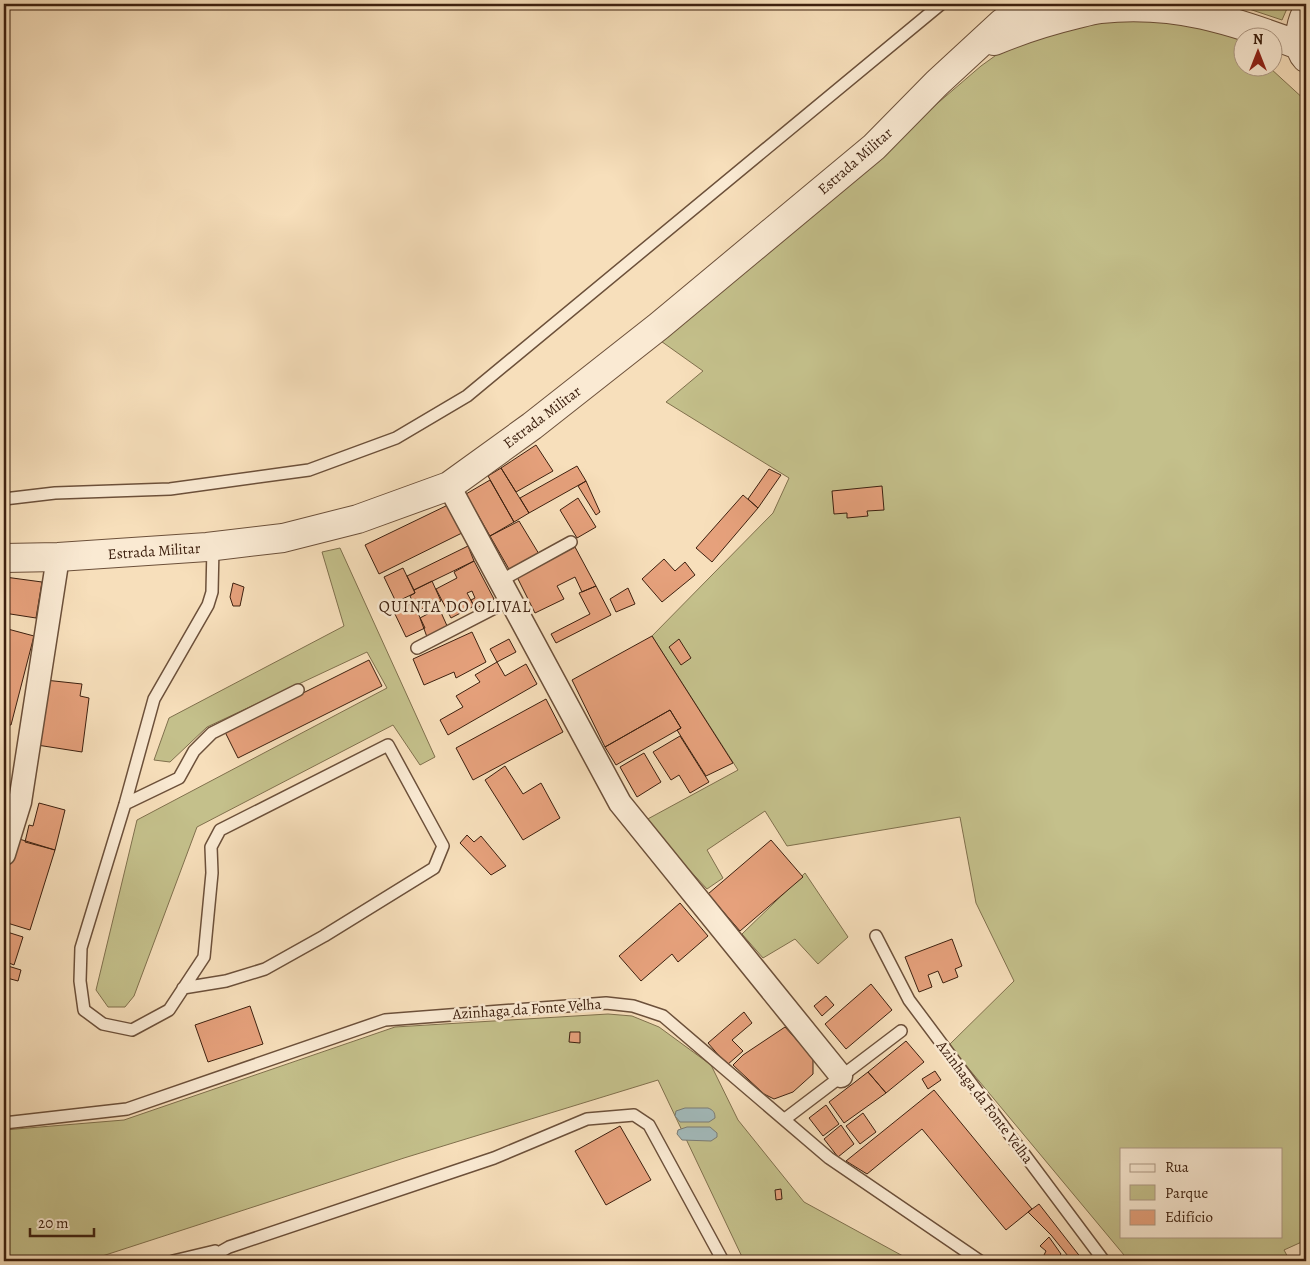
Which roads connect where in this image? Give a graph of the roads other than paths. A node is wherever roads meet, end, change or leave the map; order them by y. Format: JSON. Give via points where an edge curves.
{"nodes":[{"id":1,"x":941,"y":4,"type":"edge"},
{"id":2,"x":1028,"y":4,"type":"edge"},
{"id":3,"x":1306,"y":13,"type":"edge"},
{"id":4,"x":976,"y":48,"type":"junction"},
{"id":5,"x":1304,"y":56,"type":"edge"},
{"id":6,"x":449,"y":486,"type":"junction"},
{"id":7,"x":4,"y":499,"type":"edge"},
{"id":8,"x":571,"y":542,"type":"dead end"},
{"id":9,"x":213,"y":547,"type":"junction"},
{"id":10,"x":58,"y":557,"type":"junction"},
{"id":11,"x":4,"y":558,"type":"edge"},
{"id":12,"x":505,"y":591,"type":"junction"},
{"id":13,"x":417,"y":648,"type":"dead end"},
{"id":14,"x":298,"y":690,"type":"dead end"},
{"id":15,"x":125,"y":804,"type":"junction"},
{"id":16,"x":4,"y":854,"type":"edge"},
{"id":17,"x":876,"y":936,"type":"dead end"},
{"id":18,"x":184,"y":988,"type":"junction"},
{"id":19,"x":901,"y":1031,"type":"dead end"},
{"id":20,"x":841,"y":1076,"type":"junction"},
{"id":21,"x":784,"y":1119,"type":"junction"},
{"id":22,"x":4,"y":1123,"type":"edge"},
{"id":23,"x":229,"y":1247,"type":"junction"},
{"id":24,"x":173,"y":1261,"type":"edge"},
{"id":25,"x":204,"y":1261,"type":"edge"},
{"id":26,"x":723,"y":1261,"type":"edge"},
{"id":27,"x":980,"y":1261,"type":"edge"},
{"id":28,"x":1104,"y":1261,"type":"edge"}],
"edges":[{"from":1,"to":7,"type":"lane","via":[[467,396],[396,438],[309,470],[170,489],[55,493]]},
{"from":2,"to":4,"type":"street","name":"Estrada Militar"},
{"from":3,"to":5,"type":"street","name":"Estrada Militar","via":[[1300,32]]},
{"from":4,"to":5,"type":"street","name":"Estrada Militar","via":[[1038,24],[1099,9],[1163,7],[1225,19]]},
{"from":4,"to":6,"type":"street","name":"Estrada Militar","via":[[874,146],[711,282],[532,426]]},
{"from":6,"to":9,"type":"street","name":"Estrada Militar","via":[[325,529]]},
{"from":6,"to":12,"type":"street"},
{"from":8,"to":12,"type":"lane"},
{"from":9,"to":10,"type":"street","name":"Estrada Militar"},
{"from":9,"to":15,"type":"lane","via":[[212,592],[208,605],[154,699]]},
{"from":10,"to":11,"type":"street","name":"Estrada Militar"},
{"from":10,"to":16,"type":"street","via":[[20,802]]},
{"from":12,"to":13,"type":"lane"},
{"from":12,"to":20,"type":"street","via":[[620,803]]},
{"from":14,"to":15,"type":"lane","via":[[212,733],[194,751],[179,778]]},
{"from":15,"to":18,"type":"lane","via":[[81,948],[80,981],[84,1010],[103,1024],[132,1030],[169,1010]]},
{"from":17,"to":28,"type":"lane","name":"Azinhaga da Fonte Velha","via":[[909,1000]]},
{"from":18,"to":18,"type":"lane","via":[[204,957],[212,873],[210,847],[220,830],[388,745],[443,846],[434,868],[265,969],[226,981]]},
{"from":19,"to":20,"type":"lane"},
{"from":20,"to":21,"type":"lane"},
{"from":21,"to":22,"type":"lane","name":"Azinhaga da Fonte Velha","via":[[662,1016],[633,1006],[606,1003],[385,1020],[127,1110]]},
{"from":21,"to":27,"type":"lane","name":"Azinhaga da Fonte Velha","via":[[830,1158]]},
{"from":23,"to":24,"type":"lane"},
{"from":23,"to":25,"type":"lane"},
{"from":23,"to":26,"type":"lane","via":[[494,1158],[587,1119],[634,1115],[649,1126]]}]}
